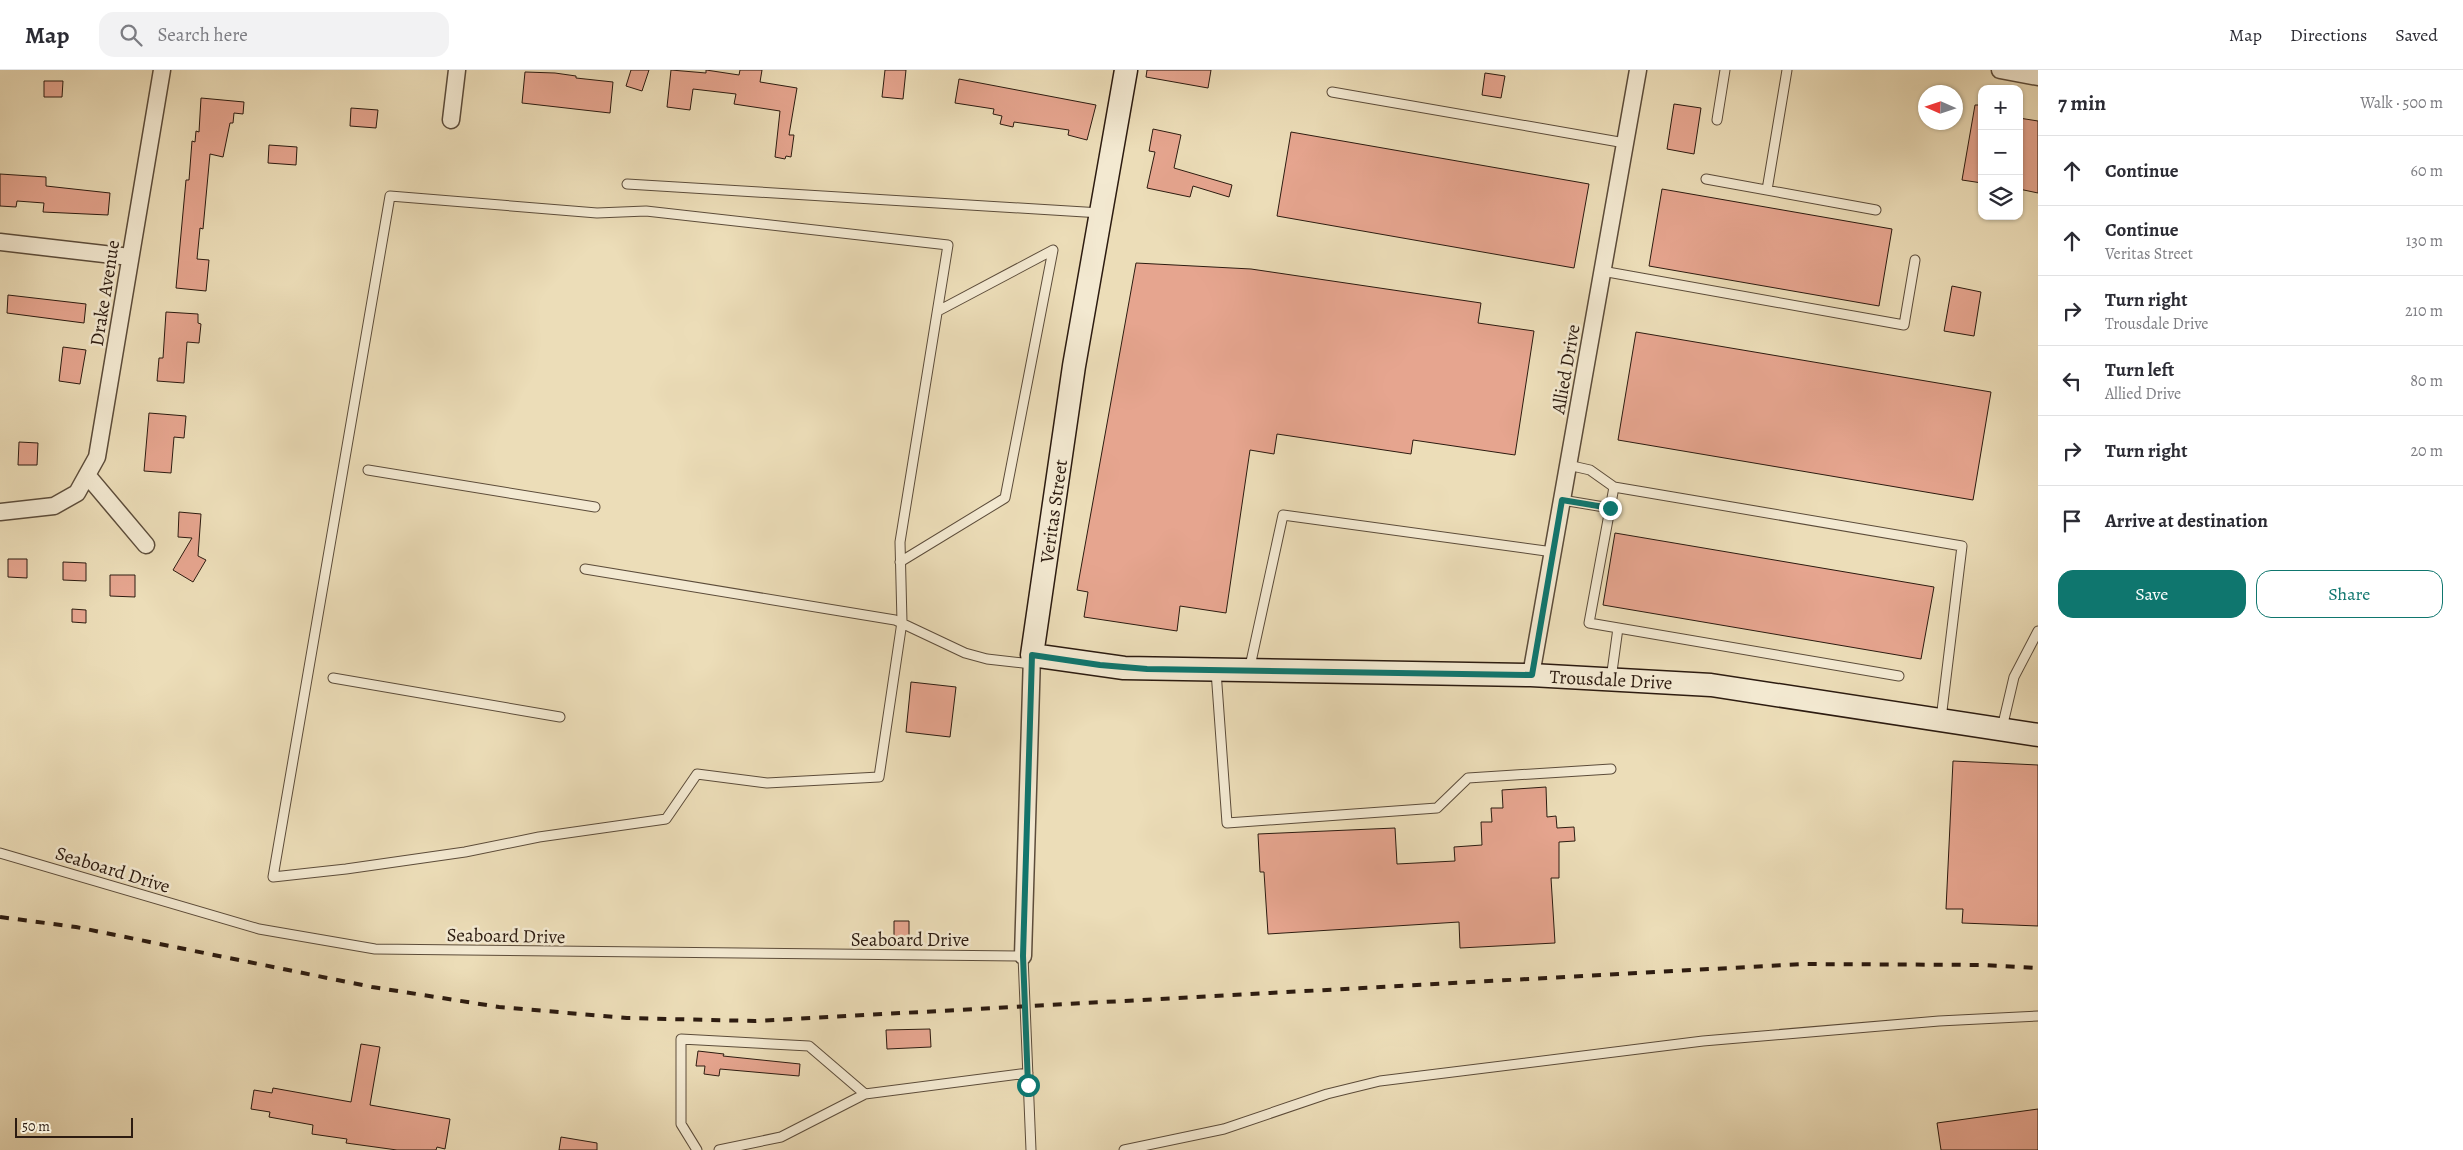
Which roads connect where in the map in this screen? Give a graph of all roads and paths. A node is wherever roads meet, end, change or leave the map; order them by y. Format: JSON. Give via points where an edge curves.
{"nodes":[{"id":1,"x":162,"y":70,"type":"edge"},
{"id":2,"x":457,"y":70,"type":"edge"},
{"id":3,"x":1126,"y":70,"type":"edge"},
{"id":4,"x":1638,"y":70,"type":"edge"},
{"id":5,"x":1725,"y":70,"type":"edge"},
{"id":6,"x":1787,"y":70,"type":"edge"},
{"id":7,"x":2000,"y":70,"type":"edge"},
{"id":8,"x":2038,"y":77,"type":"edge"},
{"id":9,"x":1332,"y":92,"type":"dead end"},
{"id":10,"x":451,"y":120,"type":"dead end"},
{"id":11,"x":1717,"y":120,"type":"dead end"},
{"id":12,"x":1625,"y":144,"type":"junction"},
{"id":13,"x":1706,"y":179,"type":"dead end"},
{"id":14,"x":627,"y":184,"type":"dead end"},
{"id":15,"x":1767,"y":190,"type":"junction"},
{"id":16,"x":1876,"y":210,"type":"dead end"},
{"id":17,"x":1101,"y":213,"type":"junction"},
{"id":18,"x":0,"y":242,"type":"edge"},
{"id":19,"x":130,"y":257,"type":"junction"},
{"id":20,"x":1915,"y":260,"type":"dead end"},
{"id":21,"x":1602,"y":271,"type":"junction"},
{"id":22,"x":938,"y":311,"type":"junction"},
{"id":23,"x":1568,"y":465,"type":"junction"},
{"id":24,"x":368,"y":470,"type":"dead end"},
{"id":25,"x":87,"y":475,"type":"junction"},
{"id":26,"x":1614,"y":487,"type":"junction"},
{"id":27,"x":1562,"y":500,"type":"junction"},
{"id":28,"x":595,"y":507,"type":"dead end"},
{"id":29,"x":1610,"y":508,"type":"junction"},
{"id":30,"x":0,"y":512,"type":"edge"},
{"id":31,"x":146,"y":545,"type":"dead end"},
{"id":32,"x":1553,"y":552,"type":"junction"},
{"id":33,"x":900,"y":562,"type":"junction"},
{"id":34,"x":585,"y":569,"type":"dead end"},
{"id":35,"x":902,"y":622,"type":"junction"},
{"id":36,"x":1618,"y":628,"type":"junction"},
{"id":37,"x":2038,"y":631,"type":"edge"},
{"id":38,"x":1032,"y":659,"type":"junction"},
{"id":39,"x":1216,"y":671,"type":"junction"},
{"id":40,"x":1248,"y":672,"type":"junction"},
{"id":41,"x":1532,"y":675,"type":"junction"},
{"id":42,"x":1899,"y":676,"type":"dead end"},
{"id":43,"x":333,"y":678,"type":"dead end"},
{"id":44,"x":1611,"y":679,"type":"junction"},
{"id":45,"x":560,"y":717,"type":"dead end"},
{"id":46,"x":1941,"y":719,"type":"junction"},
{"id":47,"x":2002,"y":729,"type":"junction"},
{"id":48,"x":2038,"y":735,"type":"edge"},
{"id":49,"x":1611,"y":769,"type":"dead end"},
{"id":50,"x":0,"y":853,"type":"edge"},
{"id":51,"x":1023,"y":956,"type":"junction"},
{"id":52,"x":2038,"y":1016,"type":"edge"},
{"id":53,"x":1028,"y":1073,"type":"junction"},
{"id":54,"x":865,"y":1094,"type":"junction"},
{"id":55,"x":697,"y":1150,"type":"edge"},
{"id":56,"x":719,"y":1150,"type":"edge"},
{"id":57,"x":1031,"y":1150,"type":"edge"},
{"id":58,"x":1124,"y":1150,"type":"edge"}],
"edges":[{"from":1,"to":19,"type":"street","name":"Drake Avenue"},
{"from":2,"to":10,"type":"street"},
{"from":3,"to":17,"type":"street","name":"Veritas Street"},
{"from":4,"to":12,"type":"street","name":"Allied Drive"},
{"from":5,"to":11,"type":"lane"},
{"from":6,"to":15,"type":"lane"},
{"from":7,"to":8,"type":"street"},
{"from":9,"to":12,"type":"lane"},
{"from":12,"to":21,"type":"street","name":"Allied Drive"},
{"from":13,"to":15,"type":"lane"},
{"from":14,"to":17,"type":"lane"},
{"from":15,"to":16,"type":"lane"},
{"from":17,"to":38,"type":"street","name":"Veritas Street","via":[[1074,366]]},
{"from":18,"to":19,"type":"street"},
{"from":19,"to":25,"type":"street","name":"Drake Avenue","via":[[98,457]]},
{"from":20,"to":21,"type":"lane","via":[[1904,325]]},
{"from":21,"to":23,"type":"street","name":"Allied Drive"},
{"from":22,"to":33,"type":"lane","via":[[900,542]]},
{"from":22,"to":33,"type":"lane","via":[[1053,250],[1005,498]]},
{"from":22,"to":35,"type":"lane","via":[[948,245],[646,211],[597,213],[390,196],[273,877],[465,852],[539,837],[666,820],[697,774],[767,783],[879,776]]},
{"from":23,"to":26,"type":"lane","via":[[1590,470]]},
{"from":23,"to":27,"type":"street","name":"Allied Drive"},
{"from":24,"to":28,"type":"lane"},
{"from":25,"to":30,"type":"street","name":"Drake Avenue","via":[[77,493],[54,506]]},
{"from":25,"to":31,"type":"street"},
{"from":26,"to":29,"type":"lane"},
{"from":26,"to":46,"type":"lane","via":[[1962,546]]},
{"from":27,"to":29,"type":"lane"},
{"from":27,"to":32,"type":"street","name":"Allied Drive"},
{"from":29,"to":36,"type":"lane","via":[[1589,623]]},
{"from":32,"to":40,"type":"lane","via":[[1282,515]]},
{"from":32,"to":41,"type":"street","name":"Allied Drive"},
{"from":33,"to":35,"type":"lane"},
{"from":34,"to":35,"type":"lane"},
{"from":35,"to":38,"type":"lane","via":[[965,653],[987,659]]},
{"from":36,"to":42,"type":"lane"},
{"from":36,"to":44,"type":"lane"},
{"from":37,"to":47,"type":"lane","via":[[2014,677]]},
{"from":38,"to":39,"type":"street","name":"Trousdale Drive","via":[[1124,668]]},
{"from":38,"to":51,"type":"street","name":"Veritas Street"},
{"from":39,"to":40,"type":"street","name":"Trousdale Drive"},
{"from":39,"to":49,"type":"lane","via":[[1227,823],[1437,808],[1468,778]]},
{"from":40,"to":41,"type":"street","name":"Trousdale Drive"},
{"from":41,"to":44,"type":"street","name":"Trousdale Drive"},
{"from":43,"to":45,"type":"lane"},
{"from":44,"to":46,"type":"street","name":"Trousdale Drive","via":[[1711,685]]},
{"from":46,"to":47,"type":"street","name":"Trousdale Drive"},
{"from":47,"to":48,"type":"street","name":"Trousdale Drive"},
{"from":50,"to":51,"type":"lane","name":"Seaboard Drive","via":[[259,929],[375,949]]},
{"from":51,"to":53,"type":"lane"},
{"from":52,"to":58,"type":"lane","via":[[1939,1020],[1703,1041],[1380,1082],[1327,1094],[1224,1130]]},
{"from":53,"to":54,"type":"lane"},
{"from":53,"to":57,"type":"lane"},
{"from":54,"to":55,"type":"lane","via":[[809,1046],[681,1039],[681,1124]]},
{"from":54,"to":56,"type":"lane","via":[[781,1138]]}]}
